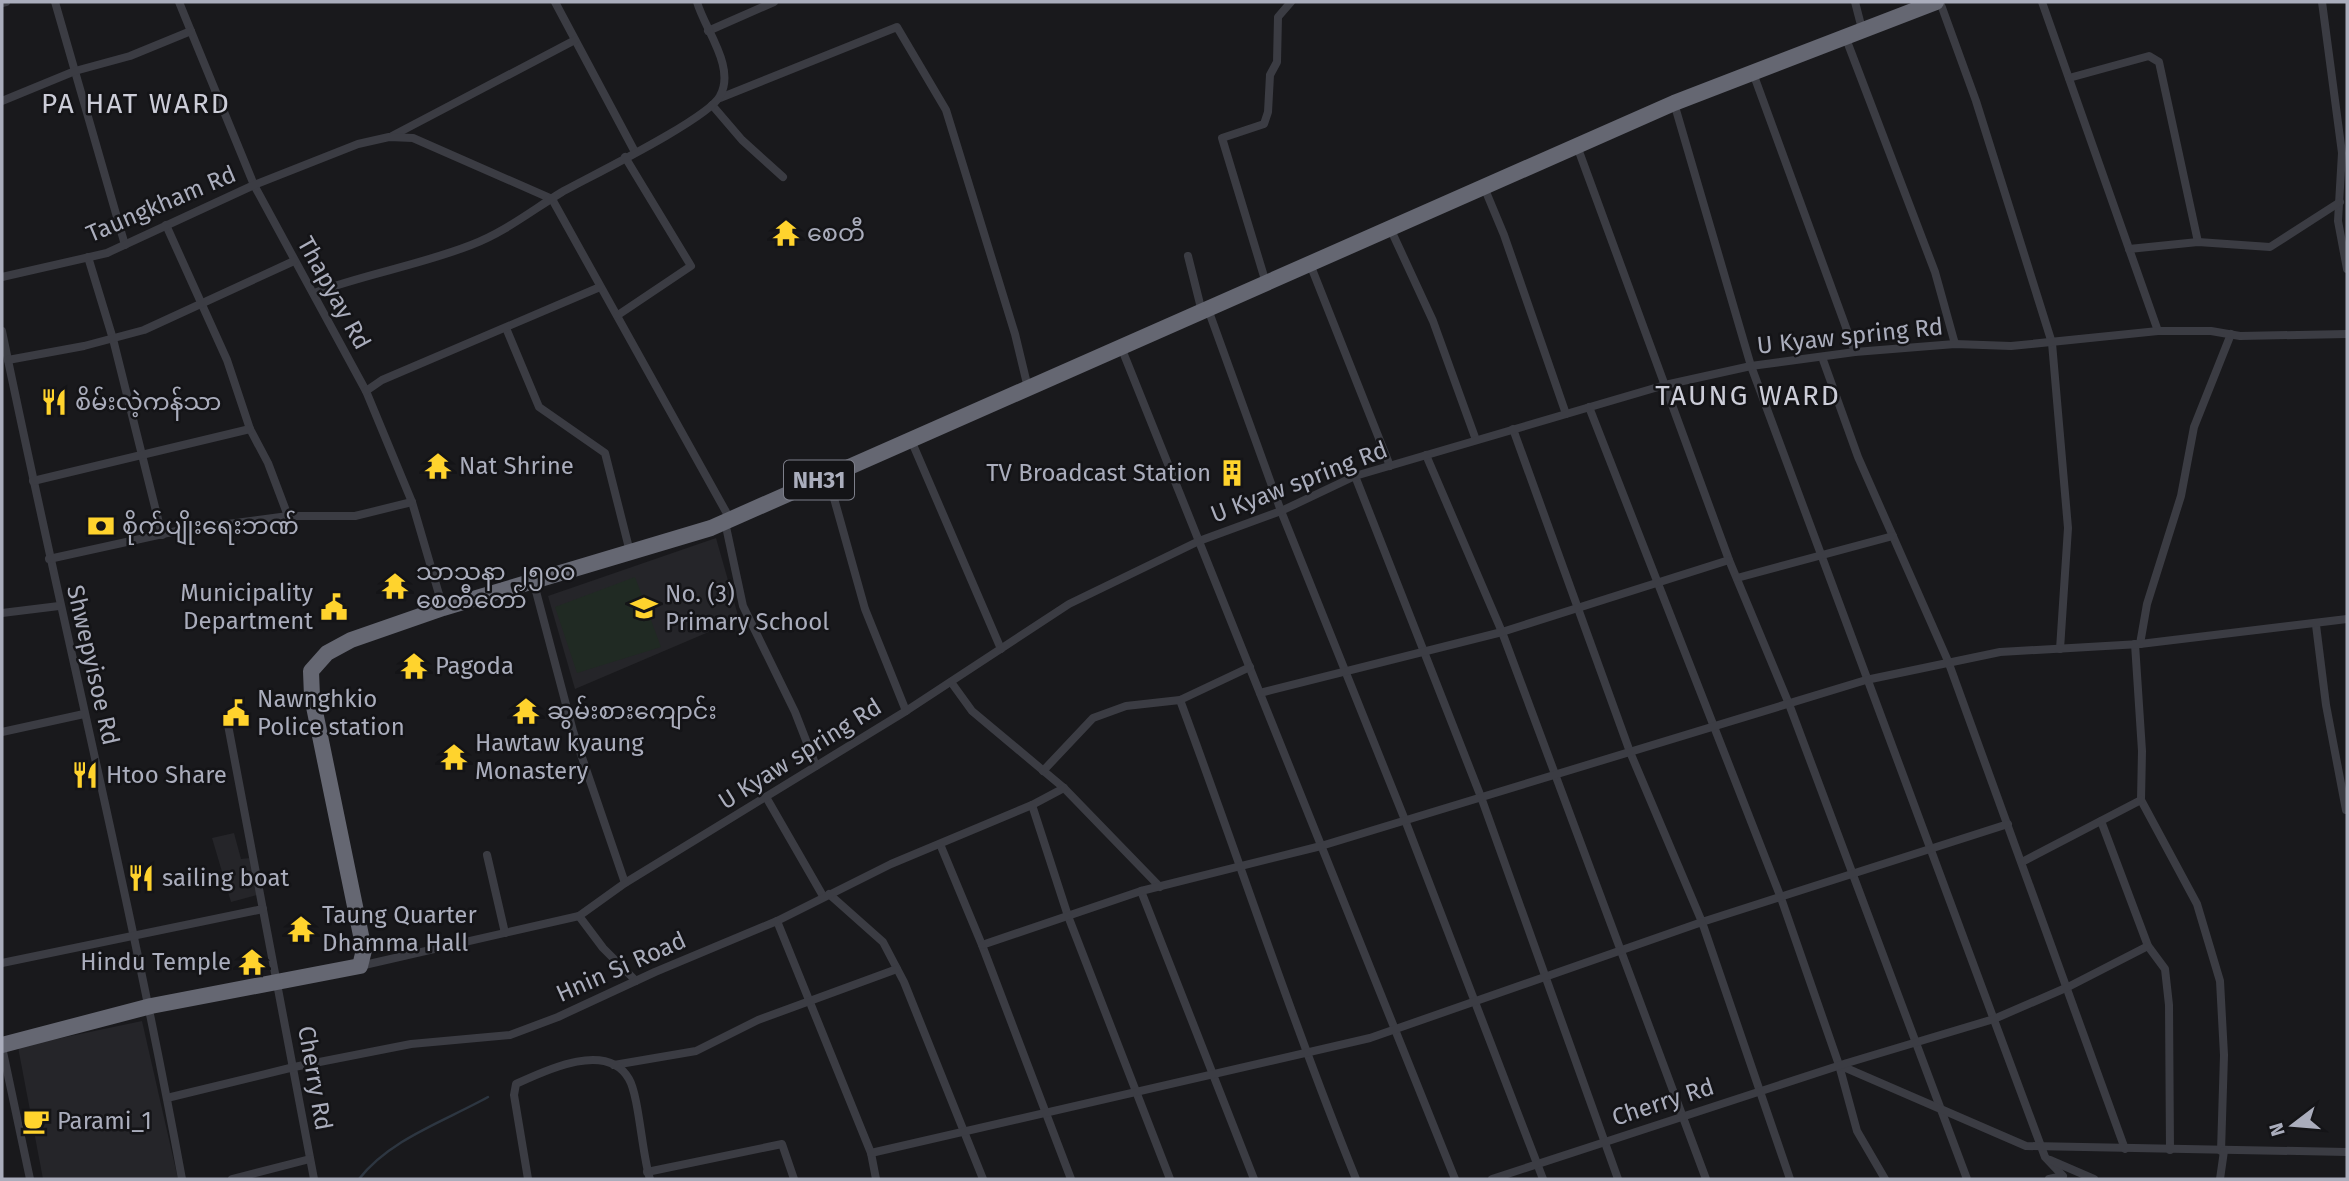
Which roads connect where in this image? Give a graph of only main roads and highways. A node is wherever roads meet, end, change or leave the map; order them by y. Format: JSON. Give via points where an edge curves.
{"nodes":[{"id":1,"x":1938,"y":2,"type":"edge"},
{"id":2,"x":2,"y":1046,"type":"edge"}],
"edges":[{"from":1,"to":2,"type":"highway","number":"NH31","via":[[1674,103],[728,521],[351,640],[327,653],[311,671],[312,697],[364,950],[360,966],[150,1006]]}]}
